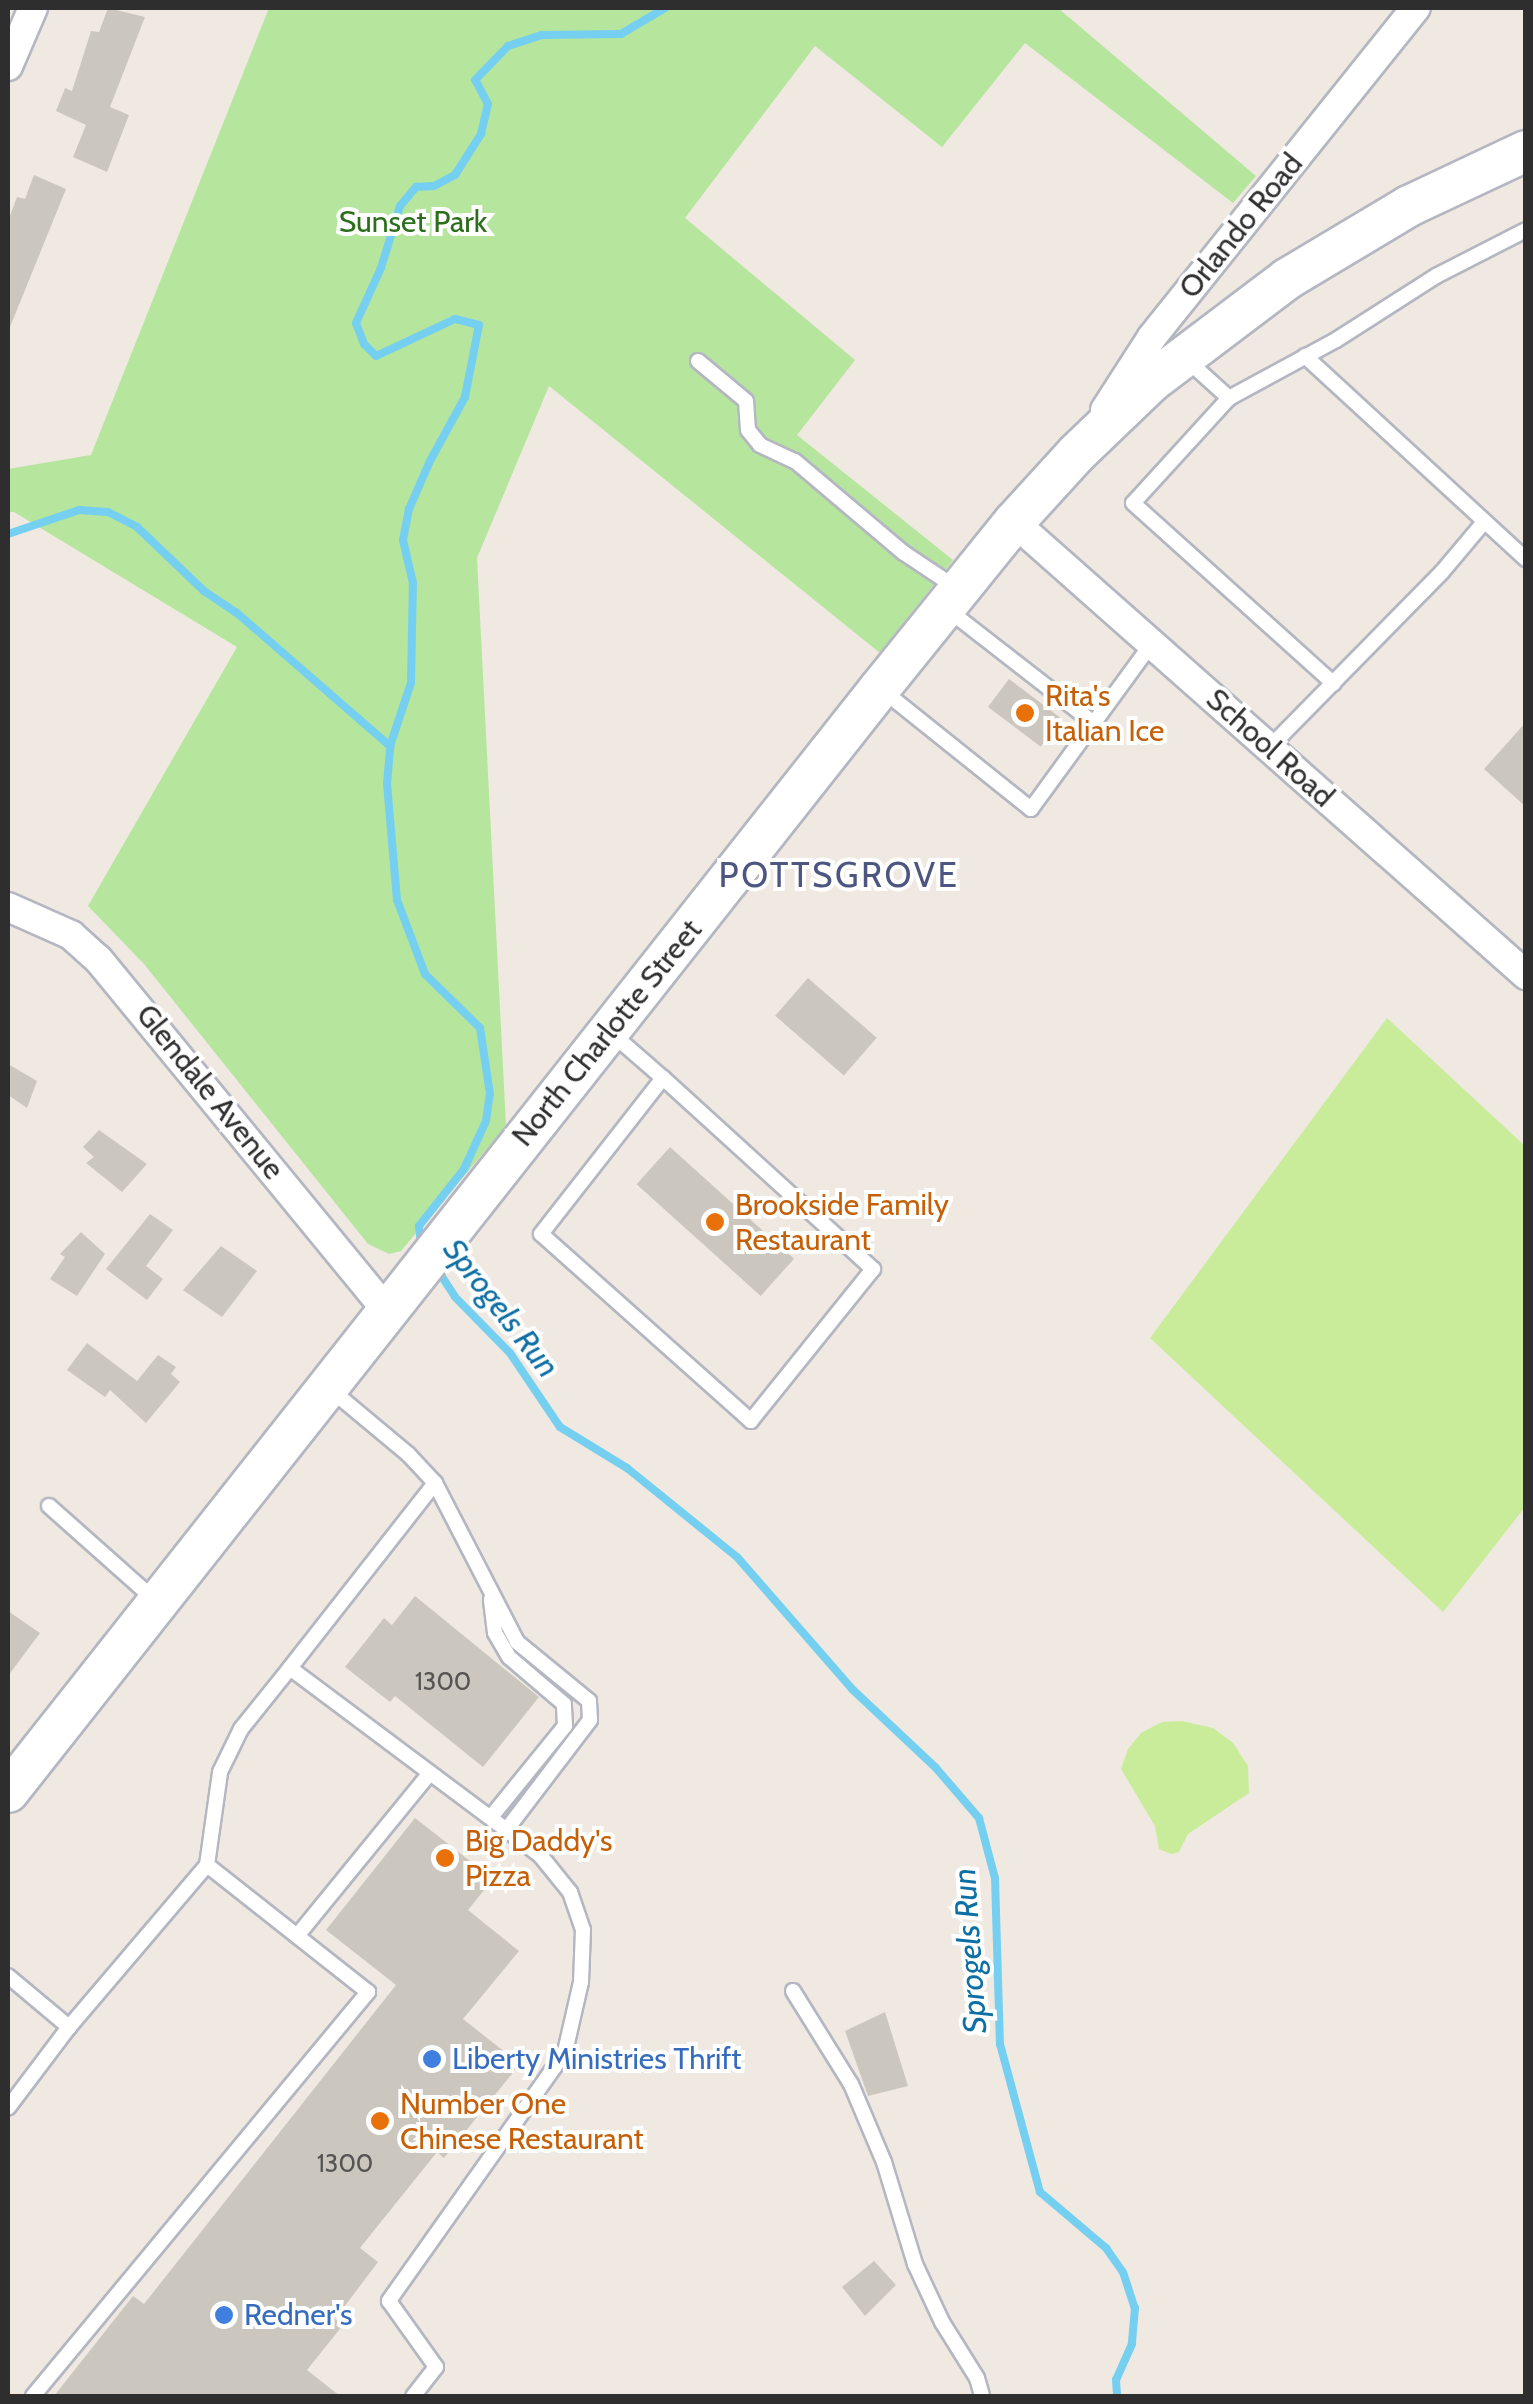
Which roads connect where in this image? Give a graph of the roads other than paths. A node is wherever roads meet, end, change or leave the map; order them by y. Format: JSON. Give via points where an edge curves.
{"nodes":[{"id":1,"x":33,"y":8,"type":"edge"},
{"id":2,"x":1416,"y":8,"type":"edge"},
{"id":3,"x":8,"y":66,"type":"edge"},
{"id":4,"x":1526,"y":151,"type":"edge"},
{"id":5,"x":1526,"y":230,"type":"edge"},
{"id":6,"x":1183,"y":356,"type":"junction"},
{"id":7,"x":1306,"y":356,"type":"junction"},
{"id":8,"x":698,"y":361,"type":"dead end"},
{"id":9,"x":1228,"y":398,"type":"junction"},
{"id":10,"x":1077,"y":453,"type":"junction"},
{"id":11,"x":1014,"y":522,"type":"junction"},
{"id":12,"x":1484,"y":522,"type":"junction"},
{"id":13,"x":1526,"y":560,"type":"edge"},
{"id":14,"x":952,"y":599,"type":"junction"},
{"id":15,"x":1152,"y":644,"type":"junction"},
{"id":16,"x":1334,"y":684,"type":"junction"},
{"id":17,"x":880,"y":688,"type":"junction"},
{"id":18,"x":1096,"y":726,"type":"junction"},
{"id":19,"x":1270,"y":747,"type":"junction"},
{"id":20,"x":8,"y":907,"type":"edge"},
{"id":21,"x":1526,"y":975,"type":"edge"},
{"id":22,"x":610,"y":1031,"type":"junction"},
{"id":23,"x":663,"y":1078,"type":"junction"},
{"id":24,"x":386,"y":1310,"type":"junction"},
{"id":25,"x":326,"y":1386,"type":"junction"},
{"id":26,"x":435,"y":1484,"type":"junction"},
{"id":27,"x":49,"y":1506,"type":"dead end"},
{"id":28,"x":490,"y":1590,"type":"junction"},
{"id":29,"x":157,"y":1602,"type":"junction"},
{"id":30,"x":290,"y":1668,"type":"junction"},
{"id":31,"x":15,"y":1767,"type":"edge"},
{"id":32,"x":430,"y":1773,"type":"junction"},
{"id":33,"x":491,"y":1818,"type":"junction"},
{"id":34,"x":507,"y":1829,"type":"junction"},
{"id":35,"x":207,"y":1865,"type":"junction"},
{"id":36,"x":298,"y":1936,"type":"junction"},
{"id":37,"x":8,"y":1976,"type":"edge"},
{"id":38,"x":793,"y":1991,"type":"dead end"},
{"id":39,"x":69,"y":2027,"type":"junction"},
{"id":40,"x":8,"y":2108,"type":"edge"},
{"id":41,"x":33,"y":2396,"type":"edge"},
{"id":42,"x":413,"y":2396,"type":"edge"},
{"id":43,"x":982,"y":2396,"type":"edge"}],
"edges":[{"from":1,"to":3,"type":"street"},
{"from":2,"to":10,"type":"street","name":"Orlando Road","via":[[1152,337]]},
{"from":4,"to":6,"type":"main road","name":"North Charlotte Street","via":[[1342,242]]},
{"from":5,"to":7,"type":"lane"},
{"from":6,"to":9,"type":"lane"},
{"from":6,"to":10,"type":"main road","name":"North Charlotte Street"},
{"from":7,"to":9,"type":"lane"},
{"from":7,"to":12,"type":"lane"},
{"from":8,"to":14,"type":"lane","via":[[746,402],[748,430],[760,444],[795,461]]},
{"from":9,"to":16,"type":"lane","via":[[1133,503]]},
{"from":10,"to":11,"type":"main road","name":"North Charlotte Street"},
{"from":11,"to":14,"type":"main road","name":"North Charlotte Street"},
{"from":11,"to":15,"type":"street","name":"School Road"},
{"from":12,"to":13,"type":"lane"},
{"from":12,"to":16,"type":"lane"},
{"from":14,"to":17,"type":"main road","name":"North Charlotte Street"},
{"from":14,"to":18,"type":"lane"},
{"from":15,"to":18,"type":"lane"},
{"from":15,"to":19,"type":"street","name":"School Road"},
{"from":16,"to":19,"type":"lane"},
{"from":17,"to":18,"type":"lane","via":[[1031,809]]},
{"from":17,"to":22,"type":"main road","name":"North Charlotte Street"},
{"from":19,"to":21,"type":"street","name":"School Road"},
{"from":20,"to":24,"type":"street","name":"Glendale Avenue","via":[[70,935],[98,959]]},
{"from":22,"to":23,"type":"lane"},
{"from":22,"to":24,"type":"main road","name":"North Charlotte Street"},
{"from":23,"to":23,"type":"lane","via":[[874,1269],[752,1421],[541,1234]]},
{"from":24,"to":25,"type":"main road","name":"North Charlotte Street"},
{"from":25,"to":26,"type":"lane"},
{"from":25,"to":29,"type":"main road","name":"North Charlotte Street"},
{"from":26,"to":28,"type":"lane"},
{"from":26,"to":30,"type":"lane"},
{"from":27,"to":29,"type":"lane"},
{"from":28,"to":33,"type":"lane","via":[[495,1633],[509,1657],[564,1704],[565,1726]]},
{"from":28,"to":34,"type":"lane","via":[[517,1642],[589,1702],[590,1720]]},
{"from":29,"to":31,"type":"main road","name":"North Charlotte Street"},
{"from":30,"to":32,"type":"lane"},
{"from":30,"to":35,"type":"lane","via":[[241,1729],[220,1772]]},
{"from":32,"to":33,"type":"lane"},
{"from":32,"to":36,"type":"lane"},
{"from":33,"to":34,"type":"lane"},
{"from":34,"to":42,"type":"lane","via":[[570,1892],[584,1930],[581,1982],[565,2052],[389,2301],[436,2367]]},
{"from":35,"to":36,"type":"lane"},
{"from":35,"to":39,"type":"lane"},
{"from":36,"to":41,"type":"lane","via":[[368,1992]]},
{"from":37,"to":39,"type":"lane"},
{"from":38,"to":43,"type":"lane","via":[[851,2084],[915,2264]]},
{"from":39,"to":40,"type":"lane"}]}
